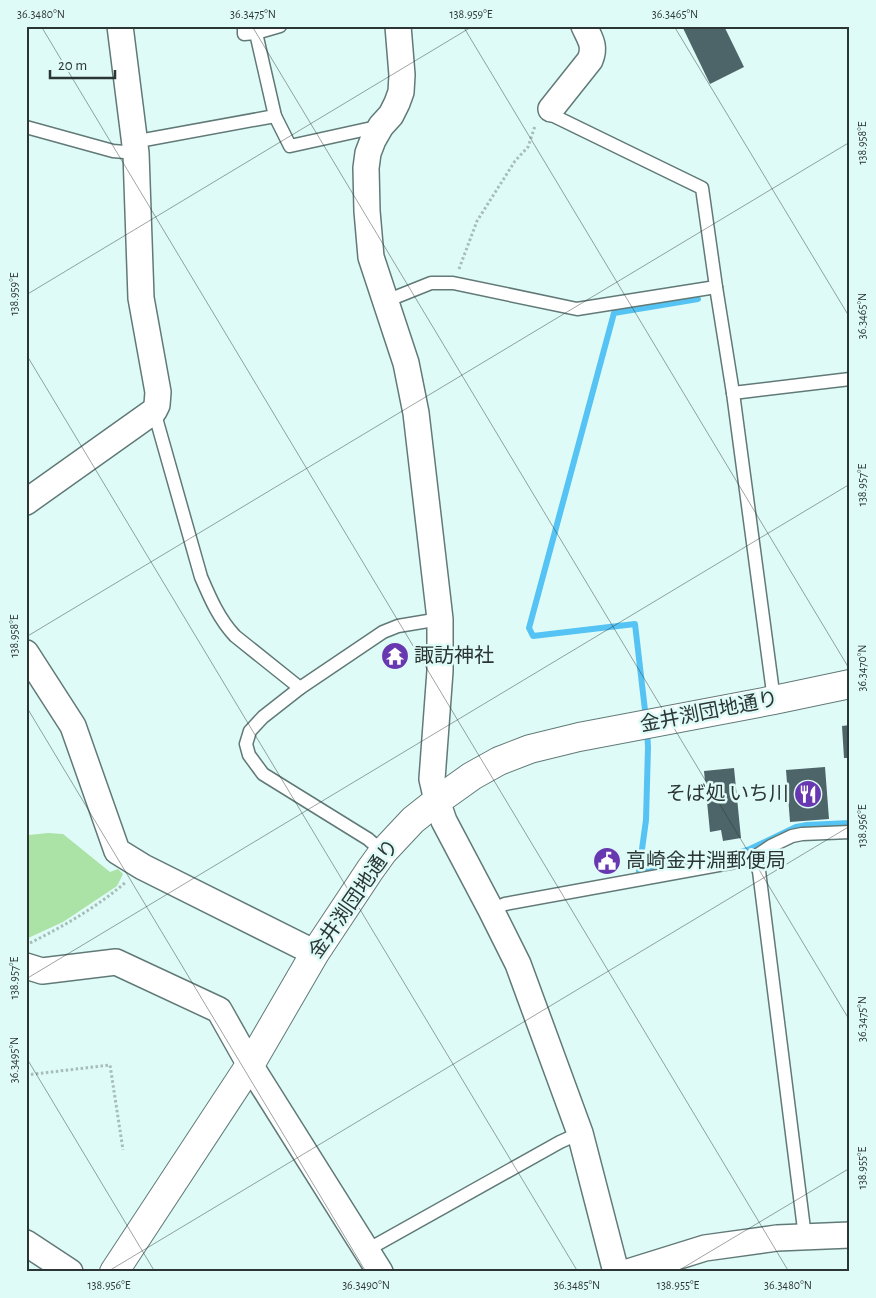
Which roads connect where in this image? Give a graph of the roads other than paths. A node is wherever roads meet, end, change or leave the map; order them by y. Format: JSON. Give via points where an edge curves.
{"nodes":[{"id":1,"x":120,"y":26,"type":"edge"},
{"id":2,"x":244,"y":26,"type":"edge"},
{"id":3,"x":280,"y":26,"type":"edge"},
{"id":4,"x":398,"y":26,"type":"edge"},
{"id":5,"x":584,"y":26,"type":"edge"},
{"id":6,"x":256,"y":33,"type":"junction"},
{"id":7,"x":550,"y":109,"type":"joint"},
{"id":8,"x":275,"y":116,"type":"junction"},
{"id":9,"x":381,"y":126,"type":"junction"},
{"id":10,"x":26,"y":127,"type":"edge"},
{"id":11,"x":135,"y":147,"type":"junction"},
{"id":12,"x":716,"y":287,"type":"junction"},
{"id":13,"x":386,"y":301,"type":"junction"},
{"id":14,"x":850,"y":379,"type":"edge"},
{"id":15,"x":733,"y":393,"type":"junction"},
{"id":16,"x":154,"y":411,"type":"junction"},
{"id":17,"x":26,"y":502,"type":"edge"},
{"id":18,"x":440,"y":619,"type":"junction"},
{"id":19,"x":26,"y":653,"type":"edge"},
{"id":20,"x":850,"y":684,"type":"edge"},
{"id":21,"x":300,"y":688,"type":"junction"},
{"id":22,"x":774,"y":700,"type":"junction"},
{"id":23,"x":437,"y":801,"type":"junction"},
{"id":24,"x":850,"y":832,"type":"edge"},
{"id":25,"x":383,"y":852,"type":"junction"},
{"id":26,"x":753,"y":858,"type":"junction"},
{"id":27,"x":491,"y":910,"type":"junction"},
{"id":28,"x":315,"y":953,"type":"junction"},
{"id":29,"x":26,"y":966,"type":"edge"},
{"id":30,"x":250,"y":1066,"type":"junction"},
{"id":31,"x":580,"y":1133,"type":"junction"},
{"id":32,"x":850,"y":1235,"type":"edge"},
{"id":33,"x":805,"y":1237,"type":"junction"},
{"id":34,"x":26,"y":1243,"type":"edge"},
{"id":35,"x":367,"y":1250,"type":"junction"},
{"id":36,"x":70,"y":1272,"type":"edge"},
{"id":37,"x":114,"y":1272,"type":"edge"},
{"id":38,"x":380,"y":1272,"type":"edge"},
{"id":39,"x":616,"y":1272,"type":"edge"},
{"id":40,"x":628,"y":1272,"type":"edge"}],
"edges":[{"from":1,"to":11,"type":"street"},
{"from":2,"to":6,"type":"lane","via":[[244,34]]},
{"from":3,"to":6,"type":"lane"},
{"from":4,"to":9,"type":"street","via":[[401,92],[391,115]]},
{"from":5,"to":7,"type":"street","via":[[593,44],[593,53]]},
{"from":6,"to":8,"type":"lane"},
{"from":7,"to":12,"type":"lane","via":[[552,115],[702,188]]},
{"from":8,"to":9,"type":"lane","via":[[290,146]]},
{"from":8,"to":11,"type":"lane","via":[[144,140]]},
{"from":9,"to":13,"type":"street","via":[[368,153],[367,211],[372,257]]},
{"from":10,"to":11,"type":"lane","via":[[113,151]]},
{"from":11,"to":16,"type":"street","via":[[141,298],[158,392]]},
{"from":12,"to":13,"type":"lane","via":[[576,308],[453,283],[431,283]]},
{"from":12,"to":15,"type":"lane"},
{"from":13,"to":18,"type":"street","via":[[406,363],[416,413]]},
{"from":14,"to":15,"type":"lane"},
{"from":15,"to":22,"type":"lane"},
{"from":16,"to":17,"type":"street"},
{"from":16,"to":21,"type":"lane","via":[[201,578],[209,596],[235,636]]},
{"from":18,"to":21,"type":"lane","via":[[398,626],[383,632]]},
{"from":18,"to":23,"type":"street","via":[[440,671],[432,778]]},
{"from":19,"to":28,"type":"street","via":[[73,726],[117,851]]},
{"from":20,"to":22,"type":"street","name":"金井渕団地通り"},
{"from":21,"to":25,"type":"lane","via":[[250,731],[246,744],[249,755],[263,774],[368,839]]},
{"from":22,"to":23,"type":"street","name":"金井渕団地通り","via":[[530,748],[472,776]]},
{"from":23,"to":25,"type":"street","name":"金井渕団地通り","via":[[413,820]]},
{"from":23,"to":27,"type":"street","via":[[444,821]]},
{"from":24,"to":26,"type":"lane","via":[[792,836]]},
{"from":25,"to":28,"type":"street","name":"金井渕団地通り"},
{"from":26,"to":27,"type":"lane","via":[[505,904]]},
{"from":26,"to":33,"type":"lane","via":[[759,871]]},
{"from":27,"to":31,"type":"street","via":[[518,964]]},
{"from":28,"to":30,"type":"street","name":"金井渕団地通り"},
{"from":29,"to":30,"type":"street","via":[[42,971],[116,962],[219,1010]]},
{"from":30,"to":35,"type":"street"},
{"from":30,"to":37,"type":"street","name":"金井渕団地通り"},
{"from":31,"to":35,"type":"lane"},
{"from":31,"to":39,"type":"street"},
{"from":32,"to":33,"type":"street"},
{"from":33,"to":40,"type":"street","via":[[705,1248]]},
{"from":34,"to":36,"type":"street"},
{"from":35,"to":38,"type":"street"}]}
